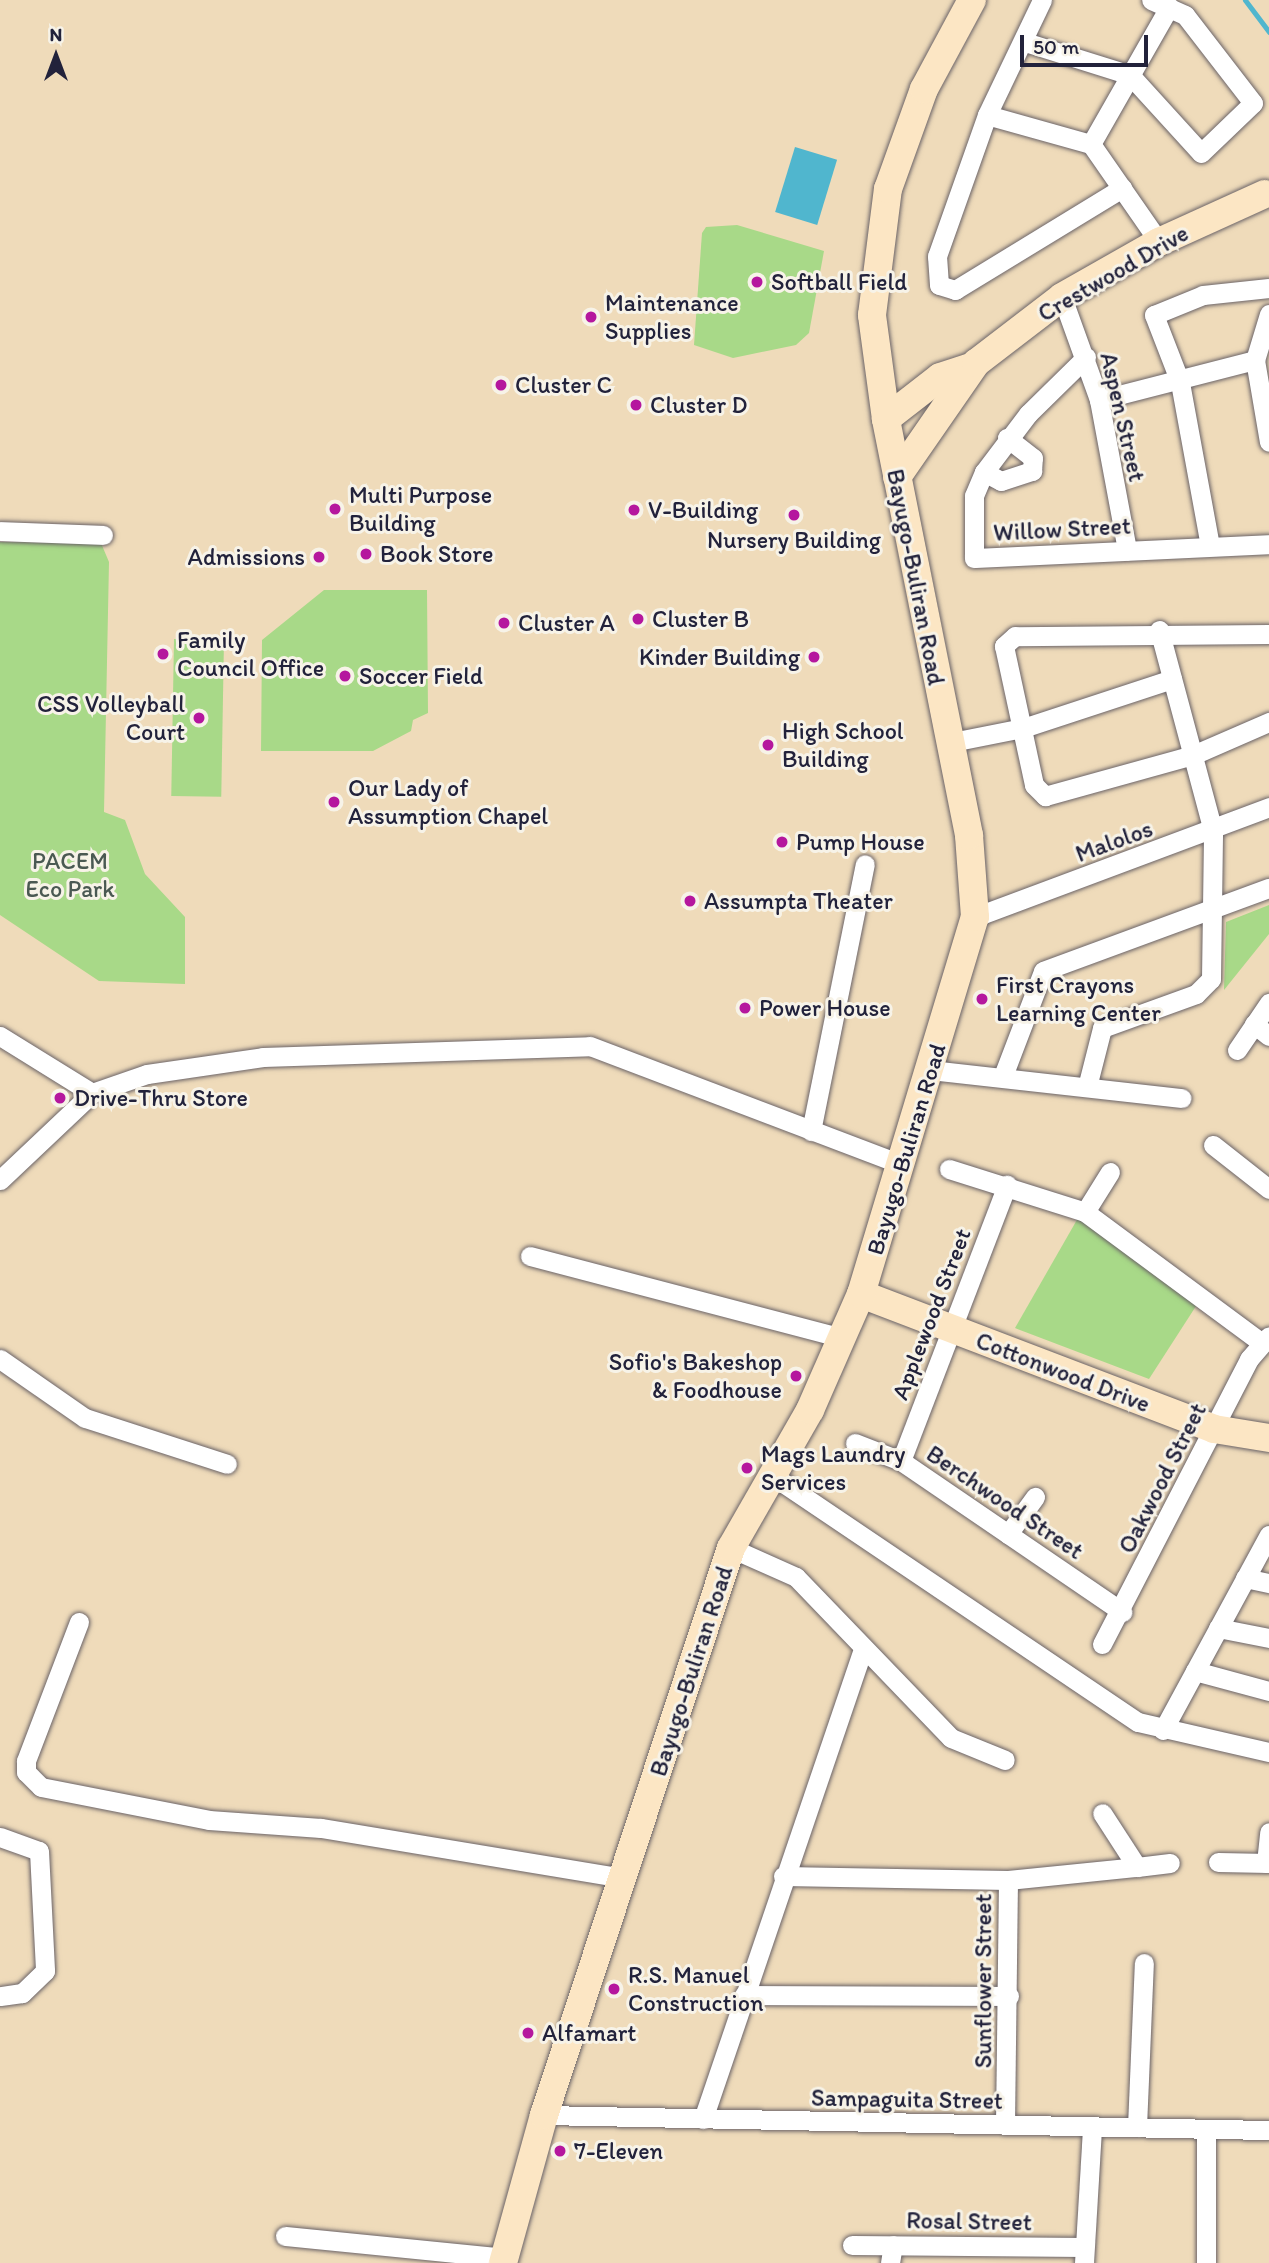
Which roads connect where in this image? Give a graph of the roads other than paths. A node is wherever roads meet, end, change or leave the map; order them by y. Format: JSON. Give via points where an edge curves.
{"nodes":[{"id":1,"x":972,"y":0,"type":"edge"},
{"id":2,"x":1042,"y":0,"type":"edge"},
{"id":3,"x":1160,"y":4,"type":"edge"},
{"id":4,"x":1025,"y":42,"type":"junction"},
{"id":5,"x":1130,"y":75,"type":"junction"},
{"id":6,"x":987,"y":115,"type":"junction"},
{"id":7,"x":1091,"y":144,"type":"junction"},
{"id":8,"x":1122,"y":188,"type":"junction"},
{"id":9,"x":1268,"y":195,"type":"edge"},
{"id":10,"x":1159,"y":242,"type":"junction"},
{"id":11,"x":1269,"y":288,"type":"edge"},
{"id":12,"x":1062,"y":297,"type":"junction"},
{"id":13,"x":1269,"y":314,"type":"edge"},
{"id":14,"x":1086,"y":357,"type":"junction"},
{"id":15,"x":1255,"y":360,"type":"junction"},
{"id":16,"x":971,"y":367,"type":"junction"},
{"id":17,"x":1180,"y":382,"type":"junction"},
{"id":18,"x":1099,"y":400,"type":"junction"},
{"id":19,"x":886,"y":419,"type":"junction"},
{"id":20,"x":1007,"y":438,"type":"junction"},
{"id":21,"x":1269,"y":442,"type":"edge"},
{"id":22,"x":984,"y":472,"type":"junction"},
{"id":23,"x":897,"y":477,"type":"junction"},
{"id":24,"x":0,"y":531,"type":"edge"},
{"id":25,"x":103,"y":535,"type":"dead end"},
{"id":26,"x":1269,"y":544,"type":"edge"},
{"id":27,"x":1210,"y":546,"type":"junction"},
{"id":28,"x":1127,"y":550,"type":"junction"},
{"id":29,"x":1159,"y":630,"type":"junction"},
{"id":30,"x":1269,"y":634,"type":"edge"},
{"id":31,"x":1172,"y":679,"type":"junction"},
{"id":32,"x":1269,"y":722,"type":"edge"},
{"id":33,"x":1023,"y":728,"type":"junction"},
{"id":34,"x":947,"y":743,"type":"junction"},
{"id":35,"x":1193,"y":755,"type":"junction"},
{"id":36,"x":1269,"y":807,"type":"edge"},
{"id":37,"x":1213,"y":831,"type":"junction"},
{"id":38,"x":865,"y":864,"type":"dead end"},
{"id":39,"x":1269,"y":888,"type":"edge"},
{"id":40,"x":1216,"y":912,"type":"junction"},
{"id":41,"x":975,"y":917,"type":"junction"},
{"id":42,"x":1269,"y":1003,"type":"edge"},
{"id":43,"x":1261,"y":1030,"type":"edge"},
{"id":44,"x":0,"y":1036,"type":"edge"},
{"id":45,"x":1237,"y":1050,"type":"dead end"},
{"id":46,"x":931,"y":1070,"type":"junction"},
{"id":47,"x":1003,"y":1076,"type":"junction"},
{"id":48,"x":1087,"y":1087,"type":"junction"},
{"id":49,"x":92,"y":1093,"type":"junction"},
{"id":50,"x":1181,"y":1098,"type":"dead end"},
{"id":51,"x":811,"y":1131,"type":"junction"},
{"id":52,"x":1213,"y":1145,"type":"dead end"},
{"id":53,"x":903,"y":1165,"type":"junction"},
{"id":54,"x":949,"y":1169,"type":"dead end"},
{"id":55,"x":1110,"y":1172,"type":"dead end"},
{"id":56,"x":0,"y":1181,"type":"edge"},
{"id":57,"x":1007,"y":1185,"type":"junction"},
{"id":58,"x":1269,"y":1189,"type":"edge"},
{"id":59,"x":1085,"y":1212,"type":"junction"},
{"id":60,"x":530,"y":1256,"type":"dead end"},
{"id":61,"x":861,"y":1294,"type":"junction"},
{"id":62,"x":952,"y":1330,"type":"junction"},
{"id":63,"x":843,"y":1338,"type":"junction"},
{"id":64,"x":1266,"y":1339,"type":"edge"},
{"id":65,"x":0,"y":1359,"type":"edge"},
{"id":66,"x":1214,"y":1429,"type":"junction"},
{"id":67,"x":1269,"y":1438,"type":"edge"},
{"id":68,"x":855,"y":1443,"type":"dead end"},
{"id":69,"x":901,"y":1461,"type":"junction"},
{"id":70,"x":227,"y":1465,"type":"dead end"},
{"id":71,"x":773,"y":1476,"type":"junction"},
{"id":72,"x":1035,"y":1497,"type":"dead end"},
{"id":73,"x":1008,"y":1534,"type":"junction"},
{"id":74,"x":1269,"y":1535,"type":"edge"},
{"id":75,"x":732,"y":1548,"type":"junction"},
{"id":76,"x":1245,"y":1578,"type":"junction"},
{"id":77,"x":1269,"y":1583,"type":"edge"},
{"id":78,"x":1122,"y":1612,"type":"junction"},
{"id":79,"x":79,"y":1622,"type":"dead end"},
{"id":80,"x":1218,"y":1628,"type":"junction"},
{"id":81,"x":1269,"y":1638,"type":"edge"},
{"id":82,"x":1102,"y":1644,"type":"dead end"},
{"id":83,"x":862,"y":1652,"type":"junction"},
{"id":84,"x":1195,"y":1671,"type":"junction"},
{"id":85,"x":1269,"y":1691,"type":"edge"},
{"id":86,"x":1163,"y":1730,"type":"junction"},
{"id":87,"x":1269,"y":1752,"type":"edge"},
{"id":88,"x":1005,"y":1759,"type":"dead end"},
{"id":89,"x":1102,"y":1812,"type":"dead end"},
{"id":90,"x":1269,"y":1832,"type":"edge"},
{"id":91,"x":0,"y":1837,"type":"edge"},
{"id":92,"x":1218,"y":1861,"type":"dead end"},
{"id":93,"x":1170,"y":1863,"type":"dead end"},
{"id":94,"x":1267,"y":1863,"type":"edge"},
{"id":95,"x":1137,"y":1867,"type":"junction"},
{"id":96,"x":783,"y":1876,"type":"junction"},
{"id":97,"x":624,"y":1878,"type":"junction"},
{"id":98,"x":1008,"y":1880,"type":"junction"},
{"id":99,"x":1144,"y":1963,"type":"dead end"},
{"id":100,"x":744,"y":1995,"type":"junction"},
{"id":101,"x":0,"y":1996,"type":"edge"},
{"id":102,"x":1009,"y":1996,"type":"junction"},
{"id":103,"x":544,"y":2115,"type":"junction"},
{"id":104,"x":703,"y":2119,"type":"junction"},
{"id":105,"x":1005,"y":2125,"type":"junction"},
{"id":106,"x":1138,"y":2127,"type":"junction"},
{"id":107,"x":1093,"y":2128,"type":"junction"},
{"id":108,"x":1206,"y":2129,"type":"junction"},
{"id":109,"x":1269,"y":2130,"type":"edge"},
{"id":110,"x":285,"y":2236,"type":"dead end"},
{"id":111,"x":852,"y":2245,"type":"dead end"},
{"id":112,"x":892,"y":2254,"type":"edge"},
{"id":113,"x":1084,"y":2255,"type":"edge"},
{"id":114,"x":504,"y":2260,"type":"edge"},
{"id":115,"x":1206,"y":2263,"type":"edge"}],
"edges":[{"from":1,"to":19,"type":"street","name":"Bayugo-Buliran Road","via":[[924,89],[888,189],[872,315]]},
{"from":2,"to":4,"type":"street"},
{"from":3,"to":5,"type":"street"},
{"from":3,"to":5,"type":"street","via":[[1185,15],[1253,103],[1202,153]]},
{"from":4,"to":5,"type":"street"},
{"from":4,"to":6,"type":"street"},
{"from":5,"to":7,"type":"street"},
{"from":6,"to":7,"type":"street"},
{"from":6,"to":8,"type":"street","via":[[937,256],[944,288],[955,290]]},
{"from":7,"to":8,"type":"street"},
{"from":8,"to":10,"type":"street"},
{"from":9,"to":10,"type":"street","name":"Crestwood Drive"},
{"from":10,"to":12,"type":"street","name":"Crestwood Drive"},
{"from":11,"to":17,"type":"street","via":[[1203,295],[1154,315]]},
{"from":12,"to":14,"type":"street","name":"Aspen Street"},
{"from":12,"to":16,"type":"street","name":"Crestwood Drive"},
{"from":13,"to":15,"type":"street"},
{"from":14,"to":18,"type":"street","name":"Aspen Street"},
{"from":14,"to":20,"type":"street","name":"Willow Street"},
{"from":15,"to":17,"type":"street"},
{"from":15,"to":21,"type":"street"},
{"from":16,"to":19,"type":"street","name":"Crestwood Drive","via":[[940,377]]},
{"from":16,"to":23,"type":"street","name":"Crestwood Drive"},
{"from":17,"to":18,"type":"street"},
{"from":17,"to":27,"type":"street"},
{"from":18,"to":28,"type":"street","name":"Aspen Street"},
{"from":19,"to":23,"type":"street","name":"Bayugo-Buliran Road"},
{"from":20,"to":22,"type":"street","name":"Willow Street"},
{"from":20,"to":22,"type":"street","via":[[1033,458],[1032,471],[1001,481]]},
{"from":22,"to":28,"type":"street","name":"Willow Street","via":[[974,496],[974,558]]},
{"from":23,"to":34,"type":"street","name":"Bayugo-Buliran Road"},
{"from":24,"to":25,"type":"street"},
{"from":26,"to":27,"type":"street","name":"Willow Street"},
{"from":27,"to":28,"type":"street","name":"Willow Street"},
{"from":29,"to":30,"type":"street"},
{"from":29,"to":31,"type":"street"},
{"from":29,"to":33,"type":"street","via":[[1010,638],[1004,651]]},
{"from":31,"to":33,"type":"street"},
{"from":31,"to":35,"type":"street"},
{"from":32,"to":35,"type":"street"},
{"from":33,"to":34,"type":"street"},
{"from":33,"to":35,"type":"street","via":[[1034,785],[1045,796]]},
{"from":34,"to":41,"type":"street","name":"Bayugo-Buliran Road","via":[[969,835]]},
{"from":35,"to":37,"type":"street"},
{"from":36,"to":37,"type":"street","name":"Malolos"},
{"from":37,"to":40,"type":"street"},
{"from":37,"to":41,"type":"street","name":"Malolos"},
{"from":38,"to":51,"type":"street"},
{"from":39,"to":40,"type":"street"},
{"from":40,"to":47,"type":"street","via":[[1043,971]]},
{"from":40,"to":48,"type":"street","via":[[1205,989],[1102,1028]]},
{"from":41,"to":46,"type":"street","name":"Bayugo-Buliran Road"},
{"from":42,"to":43,"type":"street"},
{"from":43,"to":45,"type":"street"},
{"from":44,"to":49,"type":"street"},
{"from":46,"to":47,"type":"street"},
{"from":46,"to":53,"type":"street","name":"Bayugo-Buliran Road"},
{"from":47,"to":48,"type":"street"},
{"from":48,"to":50,"type":"street"},
{"from":49,"to":51,"type":"street","via":[[205,1062],[590,1046]]},
{"from":49,"to":56,"type":"street"},
{"from":51,"to":53,"type":"street"},
{"from":52,"to":58,"type":"street"},
{"from":53,"to":61,"type":"street","name":"Bayugo-Buliran Road"},
{"from":54,"to":57,"type":"street"},
{"from":55,"to":59,"type":"street"},
{"from":57,"to":59,"type":"street"},
{"from":57,"to":62,"type":"street","name":"Applewood Street"},
{"from":59,"to":64,"type":"street"},
{"from":60,"to":63,"type":"street"},
{"from":61,"to":62,"type":"street","name":"Cottonwood Drive"},
{"from":61,"to":63,"type":"street","name":"Bayugo-Buliran Road"},
{"from":62,"to":66,"type":"street","name":"Cottonwood Drive"},
{"from":62,"to":69,"type":"street","name":"Applewood Street"},
{"from":63,"to":71,"type":"street","name":"Bayugo-Buliran Road"},
{"from":64,"to":66,"type":"street","name":"Oakwood Street"},
{"from":65,"to":70,"type":"street","via":[[85,1418]]},
{"from":66,"to":67,"type":"street","name":"Cottonwood Drive"},
{"from":66,"to":78,"type":"street","name":"Oakwood Street"},
{"from":68,"to":69,"type":"street","name":"Berchwood Street"},
{"from":69,"to":73,"type":"street","name":"Berchwood Street"},
{"from":71,"to":75,"type":"street","name":"Bayugo-Buliran Road"},
{"from":71,"to":86,"type":"street","via":[[1138,1722]]},
{"from":72,"to":73,"type":"street"},
{"from":73,"to":78,"type":"street","name":"Berchwood Street"},
{"from":74,"to":76,"type":"street"},
{"from":75,"to":83,"type":"street","via":[[796,1577],[824,1601]]},
{"from":75,"to":97,"type":"street","name":"Bayugo-Buliran Road"},
{"from":76,"to":77,"type":"street"},
{"from":76,"to":80,"type":"street"},
{"from":78,"to":82,"type":"street","name":"Oakwood Street"},
{"from":79,"to":97,"type":"street","via":[[26,1761],[26,1772],[41,1787],[209,1820],[321,1828]]},
{"from":80,"to":81,"type":"street"},
{"from":80,"to":84,"type":"street"},
{"from":83,"to":88,"type":"street","via":[[951,1738]]},
{"from":83,"to":96,"type":"street"},
{"from":84,"to":85,"type":"street"},
{"from":84,"to":86,"type":"street"},
{"from":86,"to":87,"type":"street"},
{"from":89,"to":95,"type":"street"},
{"from":90,"to":94,"type":"street"},
{"from":91,"to":101,"type":"street","via":[[39,1851],[45,1971],[22,1993]]},
{"from":92,"to":94,"type":"street"},
{"from":93,"to":95,"type":"street"},
{"from":95,"to":98,"type":"street"},
{"from":96,"to":98,"type":"street"},
{"from":96,"to":100,"type":"street"},
{"from":97,"to":103,"type":"street","name":"Bayugo-Buliran Road"},
{"from":98,"to":102,"type":"street","name":"Sunflower Street"},
{"from":99,"to":106,"type":"street"},
{"from":100,"to":102,"type":"street"},
{"from":100,"to":104,"type":"street"},
{"from":102,"to":105,"type":"street","name":"Sunflower Street"},
{"from":103,"to":104,"type":"street","name":"Sampaguita Street"},
{"from":103,"to":114,"type":"street","name":"Bayugo-Buliran Road"},
{"from":104,"to":105,"type":"street","name":"Sampaguita Street"},
{"from":105,"to":107,"type":"street","name":"Sampaguita Street"},
{"from":106,"to":107,"type":"street","name":"Sampaguita Street"},
{"from":106,"to":108,"type":"street","name":"Sampaguita Street"},
{"from":107,"to":113,"type":"street"},
{"from":108,"to":109,"type":"street","name":"Sampaguita Street"},
{"from":108,"to":115,"type":"street"},
{"from":110,"to":114,"type":"street"},
{"from":111,"to":112,"type":"street","name":"Rosal Street"},
{"from":112,"to":113,"type":"street","name":"Rosal Street"}]}
